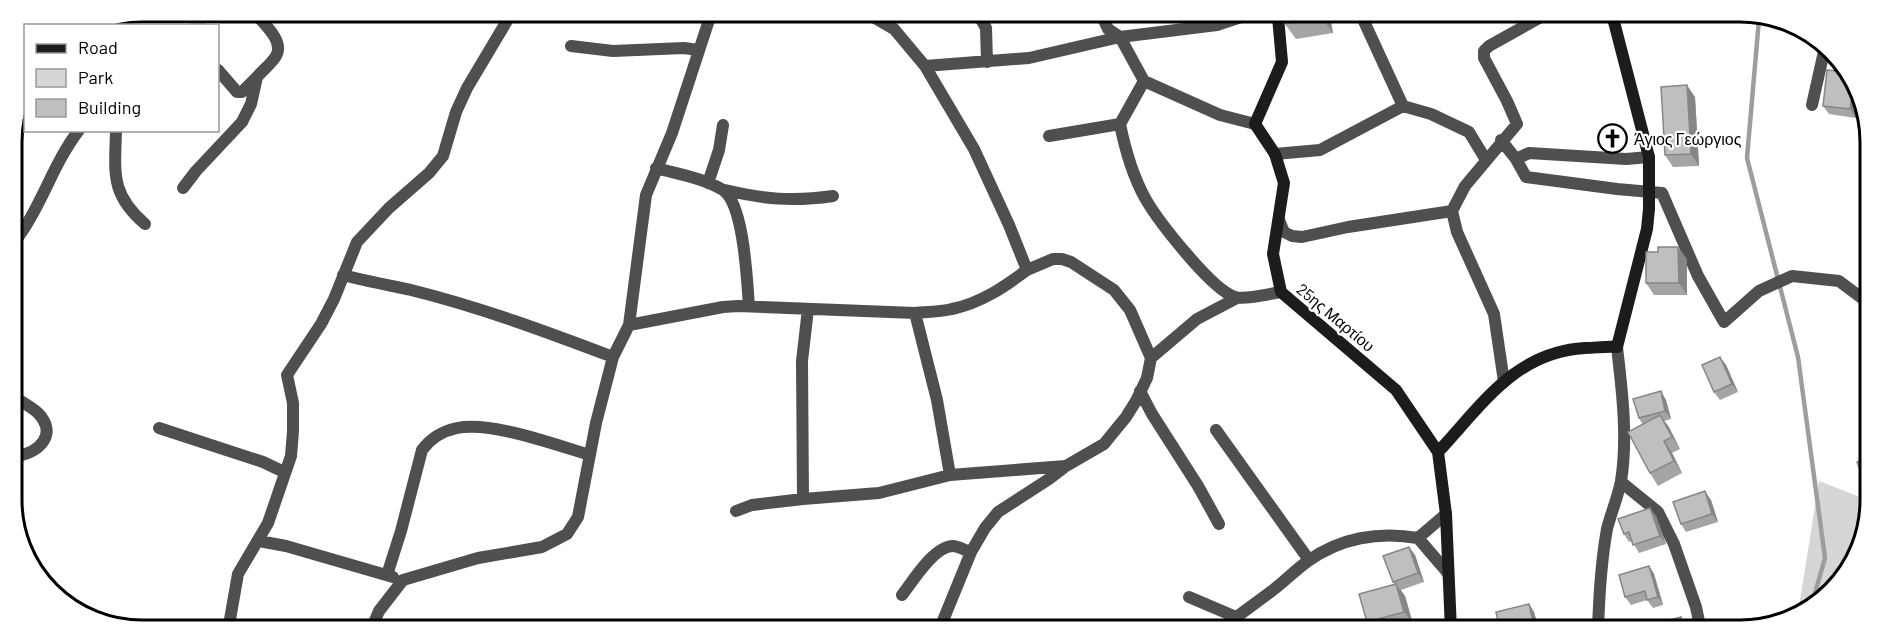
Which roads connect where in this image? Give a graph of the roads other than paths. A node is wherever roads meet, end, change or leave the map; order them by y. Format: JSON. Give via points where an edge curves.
{"nodes":[{"id":1,"x":983,"y":22,"type":"edge"},
{"id":2,"x":1105,"y":22,"type":"edge"},
{"id":3,"x":1224,"y":22,"type":"edge"},
{"id":4,"x":1278,"y":22,"type":"edge"},
{"id":5,"x":1364,"y":22,"type":"edge"},
{"id":6,"x":1532,"y":22,"type":"edge"},
{"id":7,"x":1614,"y":22,"type":"edge"},
{"id":8,"x":263,"y":23,"type":"edge"},
{"id":9,"x":506,"y":23,"type":"edge"},
{"id":10,"x":708,"y":23,"type":"edge"},
{"id":11,"x":883,"y":23,"type":"edge"},
{"id":12,"x":1120,"y":37,"type":"junction"},
{"id":13,"x":571,"y":46,"type":"dead end"},
{"id":14,"x":698,"y":50,"type":"junction"},
{"id":15,"x":1823,"y":56,"type":"edge"},
{"id":16,"x":987,"y":62,"type":"junction"},
{"id":17,"x":925,"y":66,"type":"junction"},
{"id":18,"x":219,"y":71,"type":"edge"},
{"id":19,"x":257,"y":77,"type":"junction"},
{"id":20,"x":1144,"y":81,"type":"junction"},
{"id":21,"x":1812,"y":105,"type":"dead end"},
{"id":22,"x":1403,"y":106,"type":"junction"},
{"id":23,"x":1120,"y":124,"type":"junction"},
{"id":24,"x":1255,"y":124,"type":"junction"},
{"id":25,"x":723,"y":125,"type":"dead end"},
{"id":26,"x":78,"y":132,"type":"edge"},
{"id":27,"x":116,"y":132,"type":"edge"},
{"id":28,"x":1049,"y":136,"type":"dead end"},
{"id":29,"x":1501,"y":141,"type":"junction"},
{"id":30,"x":1275,"y":154,"type":"junction"},
{"id":31,"x":1649,"y":157,"type":"junction"},
{"id":32,"x":1516,"y":159,"type":"junction"},
{"id":33,"x":1486,"y":160,"type":"junction"},
{"id":34,"x":656,"y":168,"type":"junction"},
{"id":35,"x":708,"y":183,"type":"junction"},
{"id":36,"x":183,"y":188,"type":"dead end"},
{"id":37,"x":725,"y":190,"type":"junction"},
{"id":38,"x":1647,"y":191,"type":"junction"},
{"id":39,"x":833,"y":196,"type":"dead end"},
{"id":40,"x":1452,"y":211,"type":"junction"},
{"id":41,"x":1279,"y":220,"type":"junction"},
{"id":42,"x":145,"y":224,"type":"dead end"},
{"id":43,"x":23,"y":230,"type":"edge"},
{"id":44,"x":1027,"y":270,"type":"junction"},
{"id":45,"x":343,"y":275,"type":"junction"},
{"id":46,"x":1281,"y":292,"type":"junction"},
{"id":47,"x":1860,"y":296,"type":"edge"},
{"id":48,"x":1237,"y":298,"type":"junction"},
{"id":49,"x":749,"y":306,"type":"junction"},
{"id":50,"x":808,"y":309,"type":"junction"},
{"id":51,"x":915,"y":313,"type":"junction"},
{"id":52,"x":629,"y":325,"type":"junction"},
{"id":53,"x":1617,"y":348,"type":"junction"},
{"id":54,"x":613,"y":357,"type":"junction"},
{"id":55,"x":1151,"y":358,"type":"junction"},
{"id":56,"x":1504,"y":382,"type":"junction"},
{"id":57,"x":1140,"y":391,"type":"junction"},
{"id":58,"x":22,"y":403,"type":"edge"},
{"id":59,"x":159,"y":428,"type":"dead end"},
{"id":60,"x":1216,"y":430,"type":"dead end"},
{"id":61,"x":1438,"y":452,"type":"junction"},
{"id":62,"x":22,"y":455,"type":"edge"},
{"id":63,"x":590,"y":455,"type":"junction"},
{"id":64,"x":1066,"y":466,"type":"junction"},
{"id":65,"x":284,"y":472,"type":"junction"},
{"id":66,"x":950,"y":475,"type":"junction"},
{"id":67,"x":1621,"y":482,"type":"junction"},
{"id":68,"x":803,"y":499,"type":"junction"},
{"id":69,"x":736,"y":511,"type":"dead end"},
{"id":70,"x":1446,"y":514,"type":"junction"},
{"id":71,"x":1219,"y":524,"type":"dead end"},
{"id":72,"x":1418,"y":538,"type":"junction"},
{"id":73,"x":259,"y":541,"type":"junction"},
{"id":74,"x":971,"y":552,"type":"junction"},
{"id":75,"x":1309,"y":560,"type":"junction"},
{"id":76,"x":1448,"y":573,"type":"junction"},
{"id":77,"x":387,"y":575,"type":"junction"},
{"id":78,"x":402,"y":580,"type":"junction"},
{"id":79,"x":902,"y":595,"type":"dead end"},
{"id":80,"x":1189,"y":597,"type":"dead end"},
{"id":81,"x":1236,"y":617,"type":"junction"},
{"id":82,"x":230,"y":620,"type":"edge"},
{"id":83,"x":375,"y":620,"type":"edge"},
{"id":84,"x":940,"y":620,"type":"edge"},
{"id":85,"x":1232,"y":620,"type":"edge"},
{"id":86,"x":1450,"y":620,"type":"edge"},
{"id":87,"x":1598,"y":620,"type":"edge"},
{"id":88,"x":1699,"y":620,"type":"edge"}],
"edges":[{"from":1,"to":16,"type":"street"},
{"from":2,"to":12,"type":"street"},
{"from":3,"to":12,"type":"street"},
{"from":4,"to":24,"type":"main road","via":[[1282,62]]},
{"from":5,"to":22,"type":"street"},
{"from":6,"to":29,"type":"street","via":[[1484,51],[1516,124]]},
{"from":7,"to":31,"type":"main road"},
{"from":8,"to":19,"type":"street","via":[[279,48]]},
{"from":9,"to":45,"type":"street","via":[[463,96],[443,156],[357,242]]},
{"from":10,"to":14,"type":"street"},
{"from":11,"to":17,"type":"street","via":[[894,29]]},
{"from":12,"to":16,"type":"street","via":[[1029,58]]},
{"from":12,"to":20,"type":"street"},
{"from":13,"to":14,"type":"street","via":[[613,51]]},
{"from":14,"to":34,"type":"street","via":[[672,133]]},
{"from":15,"to":21,"type":"street"},
{"from":16,"to":17,"type":"street"},
{"from":17,"to":44,"type":"street","via":[[974,149]]},
{"from":18,"to":19,"type":"street","via":[[237,92]]},
{"from":19,"to":36,"type":"street","via":[[251,105],[242,122]]},
{"from":20,"to":23,"type":"street"},
{"from":20,"to":24,"type":"street","via":[[1220,115]]},
{"from":22,"to":30,"type":"street","via":[[1320,150]]},
{"from":22,"to":33,"type":"street","via":[[1468,132]]},
{"from":23,"to":28,"type":"street"},
{"from":23,"to":48,"type":"street","via":[[1146,198],[1198,267]]},
{"from":24,"to":30,"type":"main road","name":"25ης Μαρτίου"},
{"from":25,"to":35,"type":"street"},
{"from":26,"to":43,"type":"street"},
{"from":27,"to":42,"type":"street","via":[[117,190]]},
{"from":29,"to":32,"type":"street"},
{"from":29,"to":33,"type":"street"},
{"from":30,"to":41,"type":"main road","name":"25ης Μαρτίου","via":[[1284,183]]},
{"from":31,"to":32,"type":"street","via":[[1529,153]]},
{"from":31,"to":38,"type":"main road"},
{"from":32,"to":38,"type":"street","via":[[1526,177]]},
{"from":33,"to":40,"type":"street","via":[[1465,186]]},
{"from":34,"to":35,"type":"street"},
{"from":34,"to":52,"type":"street","via":[[646,195]]},
{"from":35,"to":37,"type":"street"},
{"from":37,"to":39,"type":"street","via":[[786,201]]},
{"from":37,"to":49,"type":"street","via":[[736,212],[746,257]]},
{"from":38,"to":47,"type":"street","via":[[1662,193],[1698,276],[1724,322],[1759,291],[1792,276],[1839,282]]},
{"from":38,"to":53,"type":"main road","via":[[1647,229]]},
{"from":40,"to":41,"type":"street","via":[[1302,237],[1284,232]]},
{"from":40,"to":56,"type":"street","via":[[1457,232],[1494,314]]},
{"from":41,"to":46,"type":"main road","name":"25ης Μαρτίου","via":[[1273,254]]},
{"from":44,"to":51,"type":"street","via":[[1000,291],[979,300],[952,310]]},
{"from":44,"to":55,"type":"street","via":[[1062,259],[1114,290],[1130,310]]},
{"from":45,"to":54,"type":"street","via":[[521,322]]},
{"from":45,"to":65,"type":"street","via":[[330,308],[287,375],[293,431],[291,456]]},
{"from":46,"to":48,"type":"street"},
{"from":46,"to":61,"type":"main road","name":"25ης Μαρτίου","via":[[1396,390]]},
{"from":48,"to":55,"type":"street","via":[[1197,319]]},
{"from":49,"to":50,"type":"street"},
{"from":49,"to":52,"type":"street","via":[[723,307]]},
{"from":50,"to":51,"type":"street"},
{"from":50,"to":68,"type":"street","via":[[802,361]]},
{"from":51,"to":66,"type":"street","via":[[937,400]]},
{"from":52,"to":54,"type":"street"},
{"from":53,"to":56,"type":"main road","via":[[1552,353],[1533,360]]},
{"from":53,"to":67,"type":"street","via":[[1622,409]]},
{"from":54,"to":63,"type":"street"},
{"from":55,"to":57,"type":"street"},
{"from":56,"to":61,"type":"main road"},
{"from":57,"to":64,"type":"street","via":[[1126,417],[1104,444]]},
{"from":57,"to":71,"type":"street"},
{"from":58,"to":62,"type":"street","via":[[39,415],[46,429],[38,449]]},
{"from":59,"to":65,"type":"street"},
{"from":60,"to":75,"type":"street"},
{"from":61,"to":70,"type":"main road"},
{"from":63,"to":77,"type":"street","via":[[516,433],[476,427],[456,428],[439,435],[422,450]]},
{"from":63,"to":78,"type":"street","via":[[578,518],[567,534],[542,547],[478,558]]},
{"from":64,"to":66,"type":"street"},
{"from":64,"to":74,"type":"street","via":[[998,512]]},
{"from":65,"to":73,"type":"street"},
{"from":66,"to":68,"type":"street","via":[[879,493]]},
{"from":67,"to":87,"type":"street","via":[[1606,538]]},
{"from":67,"to":88,"type":"street","via":[[1658,512],[1674,544]]},
{"from":68,"to":69,"type":"street"},
{"from":70,"to":72,"type":"street"},
{"from":70,"to":76,"type":"main road"},
{"from":72,"to":75,"type":"street","via":[[1388,534],[1365,537]]},
{"from":72,"to":76,"type":"street"},
{"from":73,"to":77,"type":"street"},
{"from":73,"to":82,"type":"street","via":[[238,574]]},
{"from":74,"to":79,"type":"street","via":[[953,546],[941,550]]},
{"from":74,"to":84,"type":"street"},
{"from":75,"to":81,"type":"street"},
{"from":76,"to":86,"type":"main road"},
{"from":77,"to":78,"type":"street"},
{"from":78,"to":83,"type":"street"},
{"from":80,"to":81,"type":"street"},
{"from":81,"to":85,"type":"street"}]}
